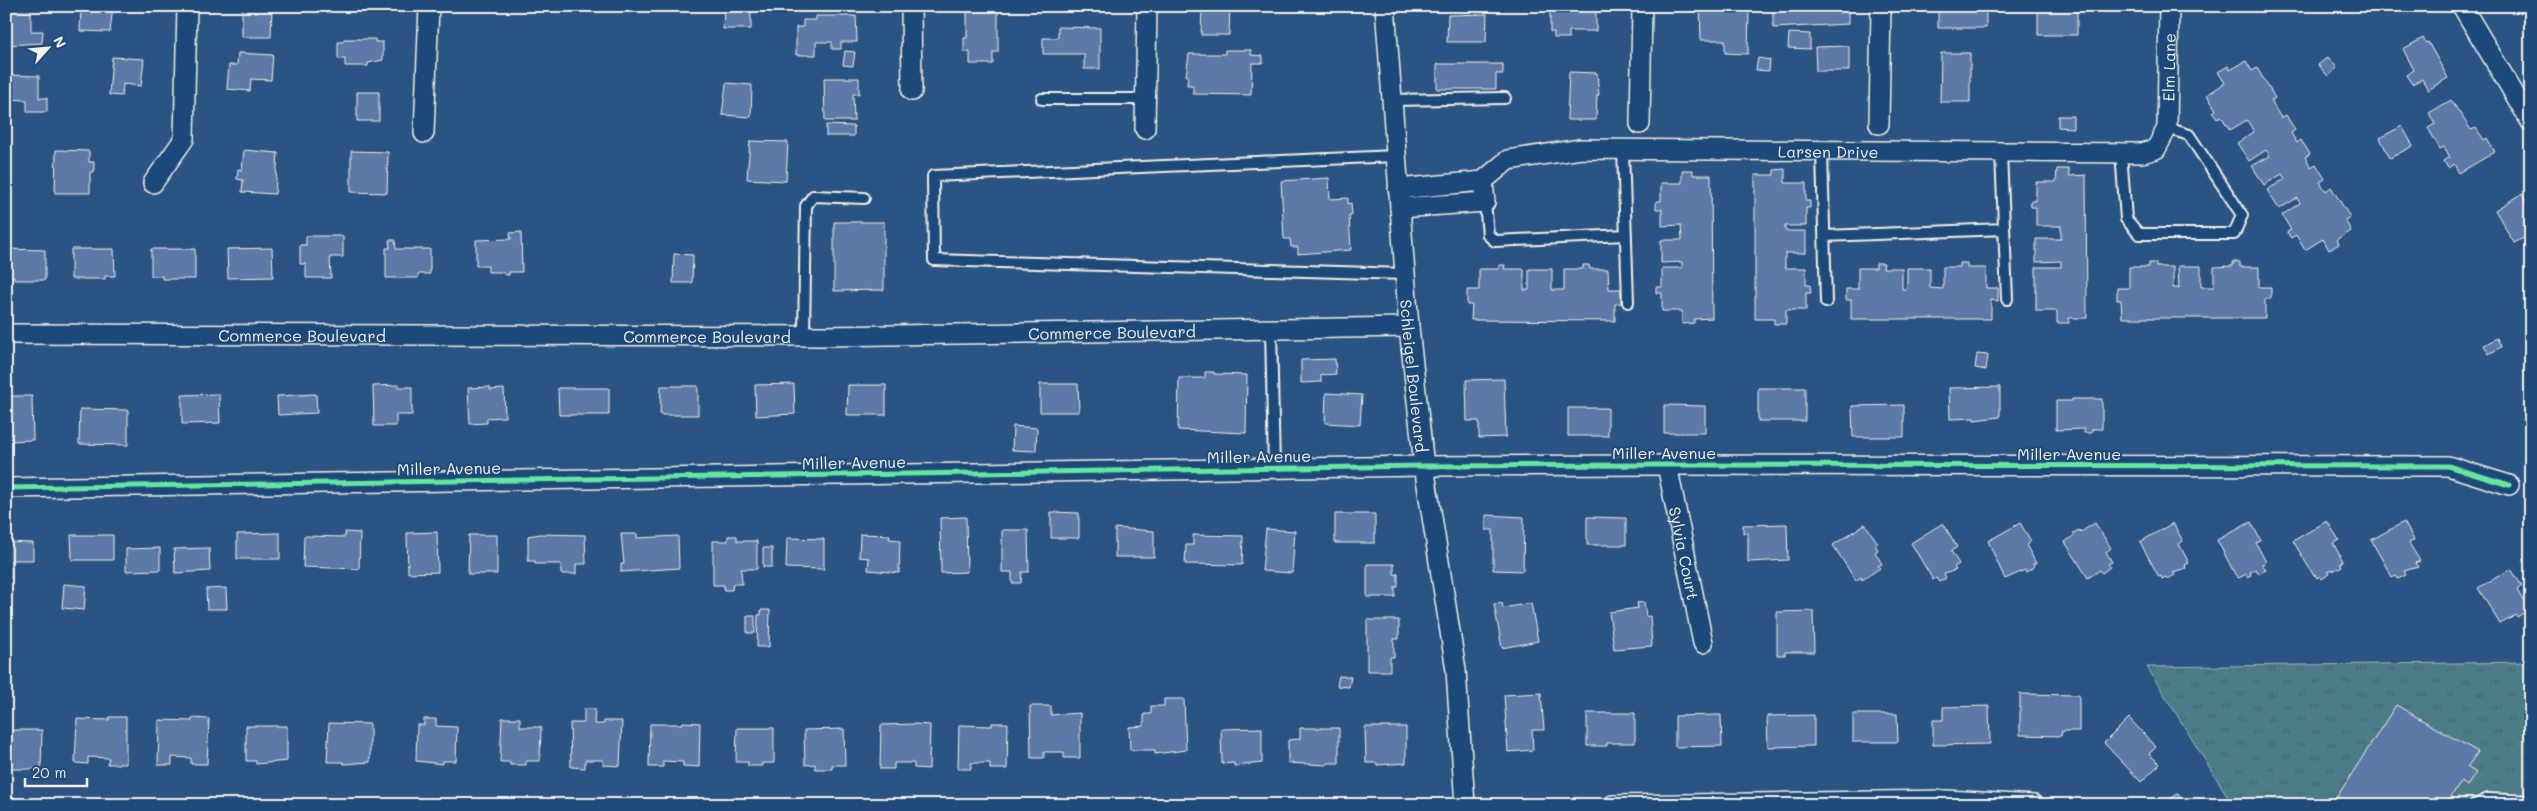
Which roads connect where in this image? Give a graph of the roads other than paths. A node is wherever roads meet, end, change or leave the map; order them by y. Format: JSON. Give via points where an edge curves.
{"nodes":[{"id":1,"x":188,"y":6,"type":"edge"},
{"id":2,"x":430,"y":6,"type":"edge"},
{"id":3,"x":911,"y":6,"type":"edge"},
{"id":4,"x":1147,"y":6,"type":"edge"},
{"id":5,"x":1385,"y":6,"type":"edge"},
{"id":6,"x":1642,"y":6,"type":"edge"},
{"id":7,"x":1881,"y":6,"type":"edge"},
{"id":8,"x":2169,"y":6,"type":"edge"},
{"id":9,"x":2462,"y":6,"type":"edge"},
{"id":10,"x":912,"y":91,"type":"dead end"},
{"id":11,"x":1505,"y":98,"type":"dead end"},
{"id":12,"x":1042,"y":99,"type":"dead end"},
{"id":13,"x":1146,"y":99,"type":"junction"},
{"id":14,"x":1392,"y":100,"type":"junction"},
{"id":15,"x":2531,"y":122,"type":"edge"},
{"id":16,"x":1640,"y":124,"type":"dead end"},
{"id":17,"x":1879,"y":124,"type":"dead end"},
{"id":18,"x":2167,"y":128,"type":"junction"},
{"id":19,"x":1145,"y":129,"type":"dead end"},
{"id":20,"x":424,"y":133,"type":"dead end"},
{"id":21,"x":1623,"y":149,"type":"junction"},
{"id":22,"x":1822,"y":152,"type":"junction"},
{"id":23,"x":2001,"y":153,"type":"junction"},
{"id":24,"x":2121,"y":153,"type":"junction"},
{"id":25,"x":1396,"y":156,"type":"junction"},
{"id":26,"x":1483,"y":181,"type":"junction"},
{"id":27,"x":153,"y":183,"type":"dead end"},
{"id":28,"x":1398,"y":189,"type":"junction"},
{"id":29,"x":864,"y":198,"type":"dead end"},
{"id":30,"x":1486,"y":202,"type":"junction"},
{"id":31,"x":1400,"y":208,"type":"junction"},
{"id":32,"x":2004,"y":229,"type":"junction"},
{"id":33,"x":1626,"y":235,"type":"junction"},
{"id":34,"x":1825,"y":236,"type":"junction"},
{"id":35,"x":1405,"y":274,"type":"junction"},
{"id":36,"x":2007,"y":299,"type":"dead end"},
{"id":37,"x":1628,"y":302,"type":"dead end"},
{"id":38,"x":1826,"y":302,"type":"dead end"},
{"id":39,"x":1409,"y":327,"type":"junction"},
{"id":40,"x":1271,"y":328,"type":"junction"},
{"id":41,"x":6,"y":334,"type":"edge"},
{"id":42,"x":804,"y":336,"type":"junction"},
{"id":43,"x":1667,"y":464,"type":"junction"},
{"id":44,"x":1424,"y":466,"type":"junction"},
{"id":45,"x":1274,"y":468,"type":"junction"},
{"id":46,"x":2509,"y":485,"type":"dead end"},
{"id":47,"x":6,"y":488,"type":"edge"},
{"id":48,"x":1703,"y":643,"type":"dead end"},
{"id":49,"x":2531,"y":801,"type":"edge"},
{"id":50,"x":1947,"y":802,"type":"edge"},
{"id":51,"x":1465,"y":805,"type":"edge"},
{"id":52,"x":1613,"y":805,"type":"edge"},
{"id":53,"x":1617,"y":805,"type":"edge"},
{"id":54,"x":2034,"y":805,"type":"edge"},
{"id":55,"x":2475,"y":805,"type":"edge"}],
"edges":[{"from":1,"to":27,"type":"street","via":[[184,139]]},
{"from":2,"to":20,"type":"street"},
{"from":3,"to":10,"type":"street"},
{"from":4,"to":13,"type":"street"},
{"from":5,"to":14,"type":"street","name":"Schleigel Boulevard"},
{"from":6,"to":16,"type":"street"},
{"from":7,"to":17,"type":"street"},
{"from":8,"to":18,"type":"street","name":"Elm Lane"},
{"from":9,"to":15,"type":"street"},
{"from":11,"to":14,"type":"lane"},
{"from":12,"to":13,"type":"lane"},
{"from":13,"to":19,"type":"street"},
{"from":14,"to":25,"type":"street","name":"Schleigel Boulevard"},
{"from":18,"to":24,"type":"street","name":"Larsen Drive","via":[[2156,149]]},
{"from":18,"to":24,"type":"lane","via":[[2189,135],[2242,216],[2234,234],[2140,234],[2126,219]]},
{"from":21,"to":22,"type":"street","name":"Larsen Drive"},
{"from":21,"to":26,"type":"street","name":"Larsen Drive","via":[[1582,149],[1508,160]]},
{"from":21,"to":33,"type":"lane"},
{"from":22,"to":23,"type":"street","name":"Larsen Drive"},
{"from":22,"to":34,"type":"lane"},
{"from":23,"to":24,"type":"street","name":"Larsen Drive"},
{"from":23,"to":32,"type":"lane"},
{"from":25,"to":28,"type":"street","name":"Schleigel Boulevard"},
{"from":25,"to":35,"type":"lane","via":[[933,176],[934,260]]},
{"from":26,"to":28,"type":"street"},
{"from":26,"to":30,"type":"street"},
{"from":28,"to":31,"type":"street","name":"Schleigel Boulevard"},
{"from":29,"to":42,"type":"lane","via":[[813,196],[806,206]]},
{"from":30,"to":31,"type":"street"},
{"from":30,"to":33,"type":"lane","via":[[1488,235],[1495,241]]},
{"from":31,"to":35,"type":"street","name":"Schleigel Boulevard"},
{"from":32,"to":34,"type":"lane"},
{"from":32,"to":36,"type":"lane"},
{"from":33,"to":37,"type":"lane"},
{"from":34,"to":38,"type":"lane"},
{"from":35,"to":39,"type":"street","name":"Schleigel Boulevard"},
{"from":39,"to":40,"type":"street","name":"Commerce Boulevard"},
{"from":39,"to":44,"type":"street","name":"Schleigel Boulevard"},
{"from":40,"to":42,"type":"street","name":"Commerce Boulevard"},
{"from":40,"to":45,"type":"lane"},
{"from":41,"to":42,"type":"street","name":"Commerce Boulevard"},
{"from":43,"to":44,"type":"street","name":"Miller Avenue"},
{"from":43,"to":46,"type":"street","name":"Miller Avenue","via":[[2448,466]]},
{"from":43,"to":48,"type":"street","name":"Sylvia Court"},
{"from":44,"to":45,"type":"street","name":"Miller Avenue"},
{"from":44,"to":51,"type":"street","name":"Schleigel Boulevard","via":[[1456,670]]},
{"from":45,"to":47,"type":"street","name":"Miller Avenue"},
{"from":49,"to":55,"type":"lane","via":[[2488,799]]},
{"from":50,"to":53,"type":"street"},
{"from":50,"to":54,"type":"street"},
{"from":52,"to":53,"type":"street"}]}
